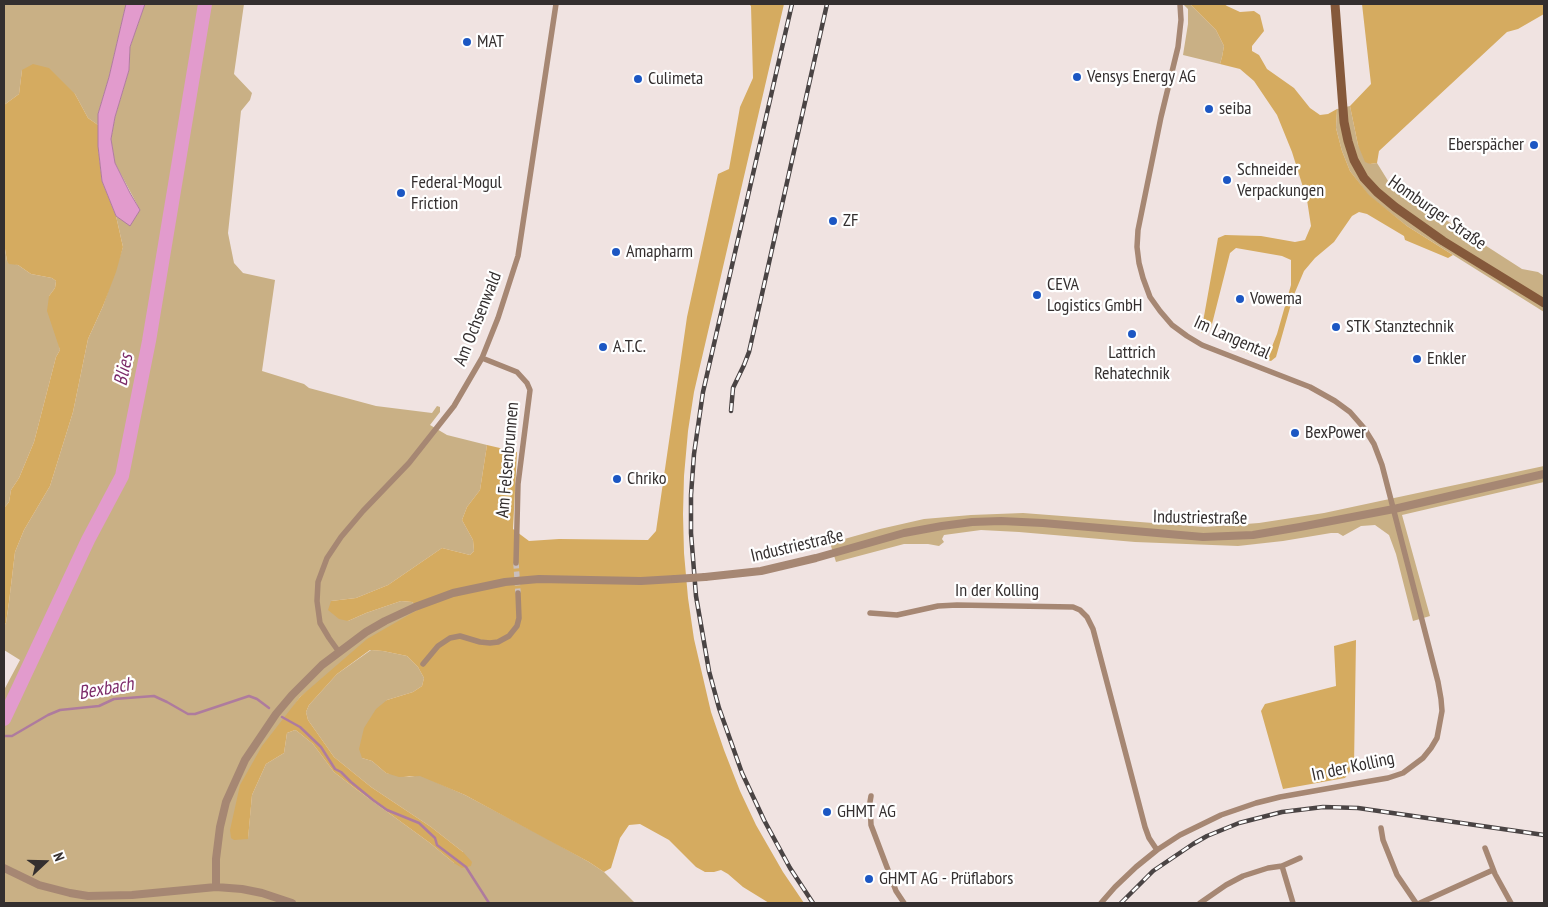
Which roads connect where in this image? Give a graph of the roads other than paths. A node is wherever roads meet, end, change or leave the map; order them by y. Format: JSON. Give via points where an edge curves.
{"nodes":[{"id":1,"x":556,"y":4,"type":"edge"},
{"id":2,"x":1180,"y":4,"type":"edge"},
{"id":3,"x":1335,"y":4,"type":"edge"},
{"id":4,"x":1544,"y":303,"type":"edge"},
{"id":5,"x":482,"y":358,"type":"junction"},
{"id":6,"x":1544,"y":474,"type":"edge"},
{"id":7,"x":1394,"y":509,"type":"junction"},
{"id":8,"x":516,"y":563,"type":"tunnel mouth"},
{"id":9,"x":518,"y":593,"type":"tunnel mouth"},
{"id":10,"x":870,"y":613,"type":"dead end"},
{"id":11,"x":339,"y":652,"type":"junction"},
{"id":12,"x":423,"y":664,"type":"dead end"},
{"id":13,"x":871,"y":796,"type":"dead end"},
{"id":14,"x":1380,"y":828,"type":"dead end"},
{"id":15,"x":1485,"y":848,"type":"dead end"},
{"id":16,"x":1158,"y":850,"type":"junction"},
{"id":17,"x":1300,"y":858,"type":"dead end"},
{"id":18,"x":1282,"y":866,"type":"junction"},
{"id":19,"x":4,"y":868,"type":"edge"},
{"id":20,"x":1493,"y":870,"type":"junction"},
{"id":21,"x":216,"y":887,"type":"junction"},
{"id":22,"x":292,"y":903,"type":"edge"},
{"id":23,"x":904,"y":903,"type":"edge"},
{"id":24,"x":1101,"y":903,"type":"edge"},
{"id":25,"x":1200,"y":903,"type":"edge"},
{"id":26,"x":1293,"y":903,"type":"edge"},
{"id":27,"x":1416,"y":903,"type":"edge"},
{"id":28,"x":1420,"y":903,"type":"edge"},
{"id":29,"x":1511,"y":903,"type":"edge"}],
"edges":[{"from":1,"to":5,"type":"street","name":"Am Ochsenwald","via":[[518,256]]},
{"from":2,"to":7,"type":"street","name":"Im Langental","via":[[1178,47],[1138,230],[1139,262],[1150,297],[1172,325],[1202,345],[1310,387],[1350,412],[1374,444]]},
{"from":3,"to":4,"type":"main road","name":"Homburger Straße","via":[[1344,122],[1354,160],[1364,178],[1395,207],[1435,235]]},
{"from":5,"to":8,"type":"street","name":"Am Felsenbrunnen","via":[[517,372],[530,390],[518,484]]},
{"from":5,"to":11,"type":"street","name":"Am Ochsenwald","via":[[433,434],[363,511],[327,558],[318,582],[317,601],[320,623]]},
{"from":6,"to":7,"type":"street","name":"Industriestraße"},
{"from":7,"to":11,"type":"street","name":"Industriestraße","bridge":true,"via":[[1262,533],[1219,537],[1043,523],[972,522],[904,533],[761,571],[642,581],[539,579],[505,582],[453,593],[415,607],[372,628]]},
{"from":7,"to":16,"type":"street","name":"In der Kolling","via":[[1441,699],[1440,726],[1431,748],[1403,773],[1256,803],[1221,815]]},
{"from":9,"to":12,"type":"street","via":[[519,618],[508,636],[490,643],[460,636],[450,638],[438,646]]},
{"from":10,"to":16,"type":"street","name":"In der Kolling","via":[[897,615],[956,605],[1073,607],[1080,610],[1093,629],[1145,827]]},
{"from":11,"to":21,"type":"street","name":"Industriestraße","via":[[309,677],[276,714],[246,760],[226,802],[220,827]]},
{"from":13,"to":23,"type":"street","via":[[871,825],[896,891]]},
{"from":14,"to":27,"type":"street","via":[[1397,874]]},
{"from":15,"to":20,"type":"street"},
{"from":16,"to":24,"type":"street","name":"In der Kolling"},
{"from":17,"to":18,"type":"street"},
{"from":18,"to":25,"type":"street","via":[[1244,876]]},
{"from":18,"to":26,"type":"street"},
{"from":19,"to":21,"type":"street","via":[[39,884],[88,896]]},
{"from":20,"to":28,"type":"street"},
{"from":20,"to":29,"type":"street"},
{"from":21,"to":22,"type":"street","via":[[262,893]]}]}
